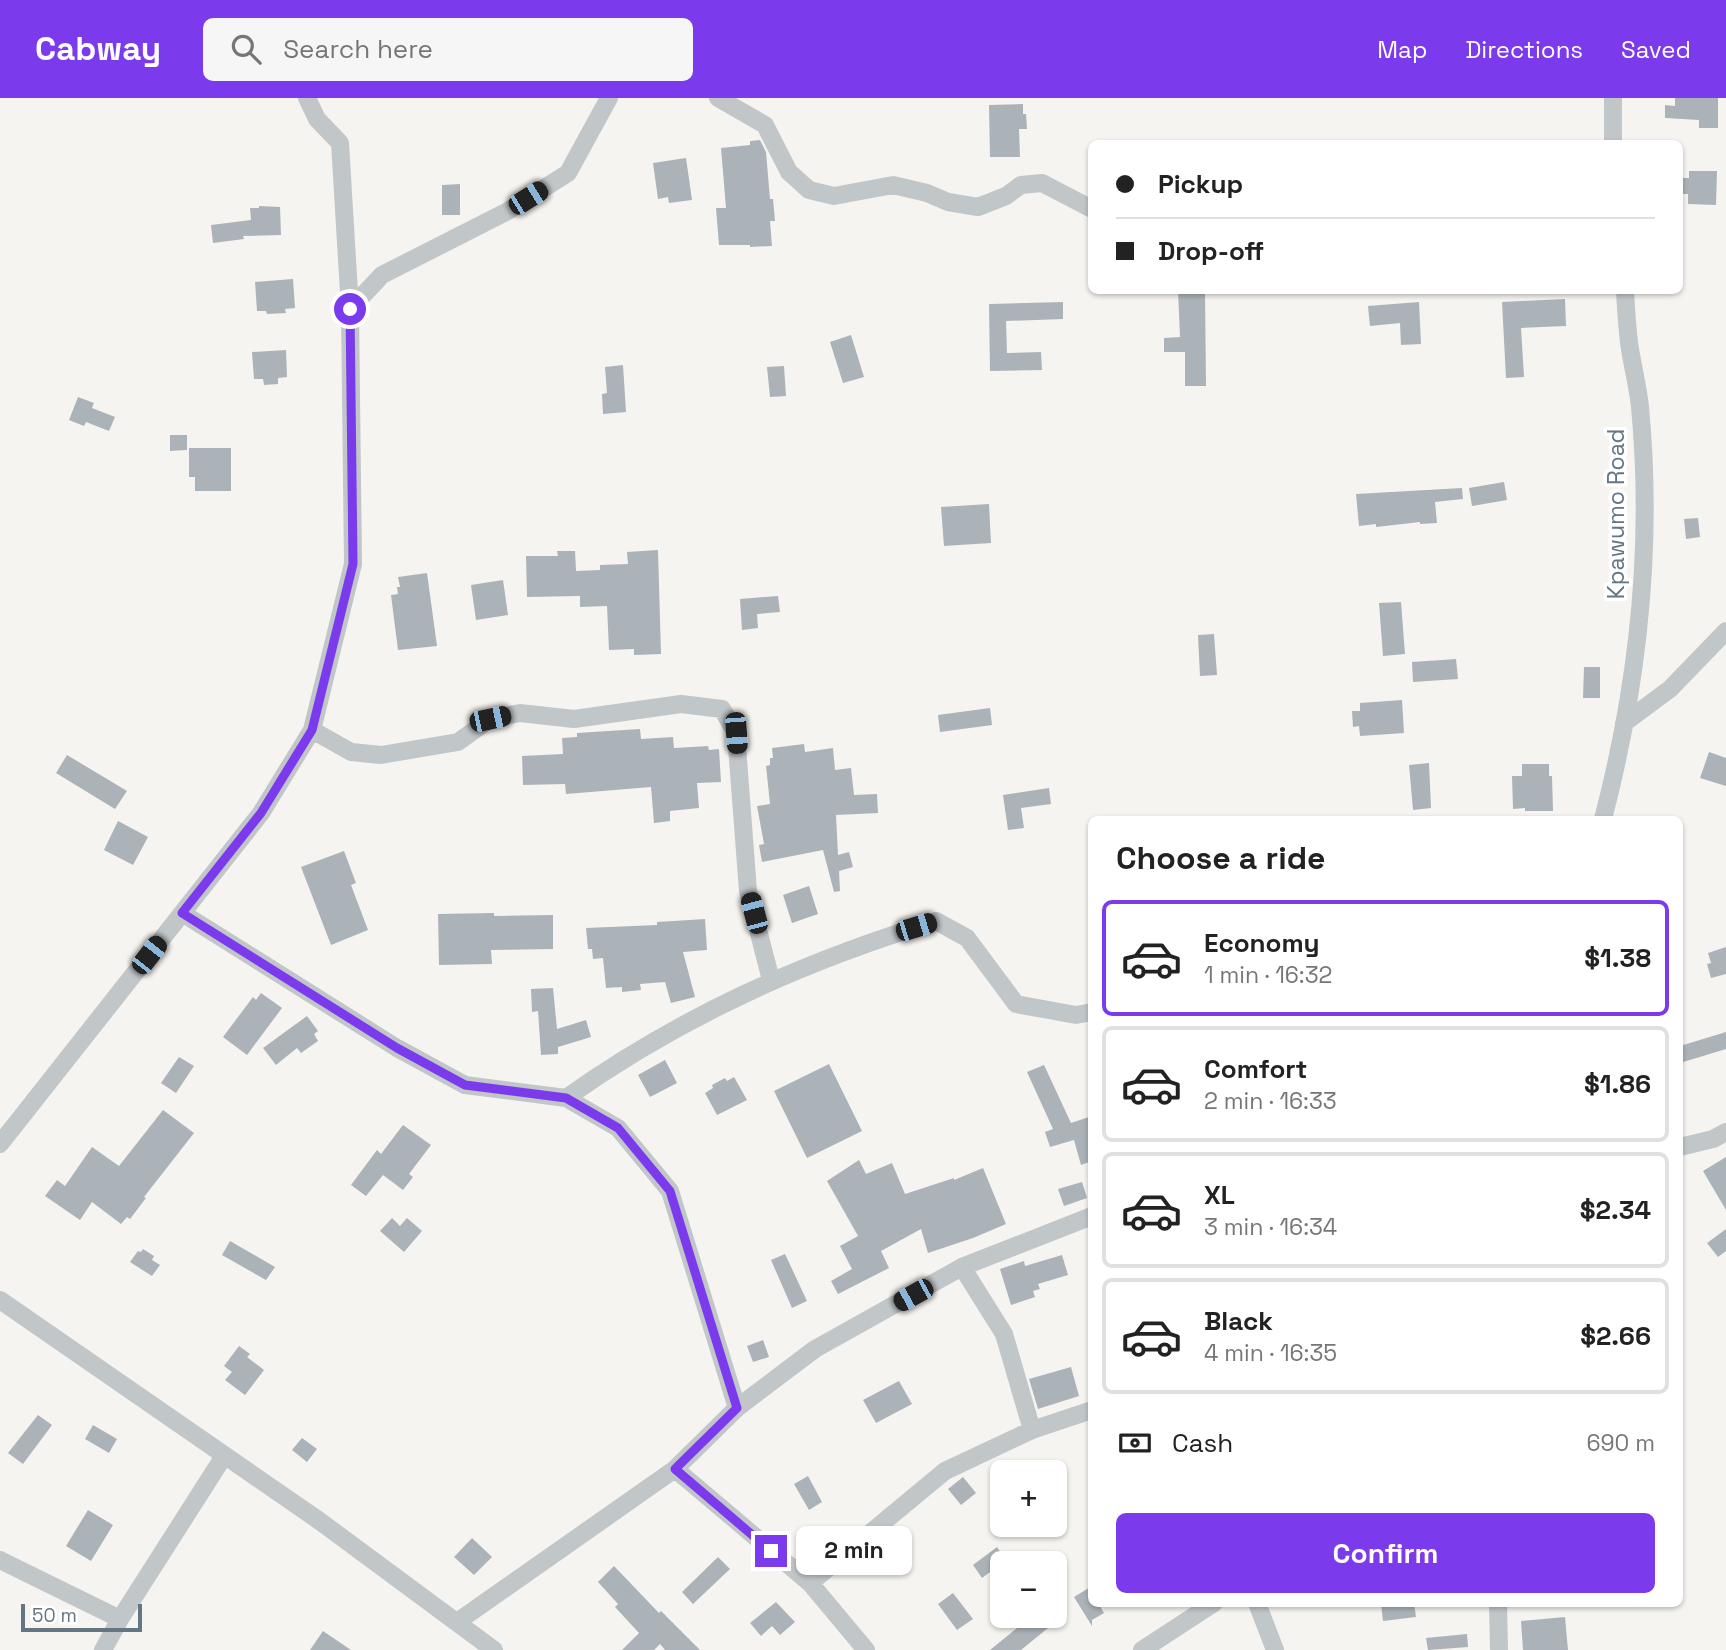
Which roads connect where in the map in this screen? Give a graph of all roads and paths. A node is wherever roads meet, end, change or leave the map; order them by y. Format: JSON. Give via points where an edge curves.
{"nodes":[{"id":1,"x":307,"y":98,"type":"edge"},
{"id":2,"x":609,"y":98,"type":"edge"},
{"id":3,"x":718,"y":98,"type":"edge"},
{"id":4,"x":1613,"y":98,"type":"edge"},
{"id":5,"x":1613,"y":140,"type":"edge"},
{"id":6,"x":1088,"y":208,"type":"edge"},
{"id":7,"x":1625,"y":294,"type":"edge"},
{"id":8,"x":350,"y":309,"type":"junction"},
{"id":9,"x":1726,"y":631,"type":"edge"},
{"id":10,"x":1624,"y":723,"type":"junction"},
{"id":11,"x":312,"y":730,"type":"junction"},
{"id":12,"x":1604,"y":816,"type":"edge"},
{"id":13,"x":182,"y":913,"type":"junction"},
{"id":14,"x":771,"y":980,"type":"junction"},
{"id":15,"x":1088,"y":1013,"type":"edge"},
{"id":16,"x":566,"y":1098,"type":"junction"},
{"id":17,"x":1726,"y":1132,"type":"edge"},
{"id":18,"x":0,"y":1144,"type":"edge"},
{"id":19,"x":1683,"y":1146,"type":"edge"},
{"id":20,"x":1088,"y":1218,"type":"edge"},
{"id":21,"x":962,"y":1267,"type":"junction"},
{"id":22,"x":0,"y":1300,"type":"edge"},
{"id":23,"x":737,"y":1408,"type":"junction"},
{"id":24,"x":1088,"y":1411,"type":"edge"},
{"id":25,"x":1032,"y":1430,"type":"junction"},
{"id":26,"x":223,"y":1455,"type":"junction"},
{"id":27,"x":675,"y":1469,"type":"junction"},
{"id":28,"x":0,"y":1560,"type":"edge"},
{"id":29,"x":810,"y":1583,"type":"junction"},
{"id":30,"x":1208,"y":1607,"type":"edge"},
{"id":31,"x":1259,"y":1607,"type":"edge"},
{"id":32,"x":1498,"y":1607,"type":"edge"},
{"id":33,"x":120,"y":1619,"type":"junction"},
{"id":34,"x":457,"y":1622,"type":"junction"},
{"id":35,"x":103,"y":1650,"type":"edge"},
{"id":36,"x":494,"y":1650,"type":"edge"},
{"id":37,"x":866,"y":1650,"type":"edge"},
{"id":38,"x":1142,"y":1650,"type":"edge"},
{"id":39,"x":1275,"y":1650,"type":"edge"},
{"id":40,"x":1499,"y":1650,"type":"edge"}],
"edges":[{"from":1,"to":8,"type":"street","via":[[317,119],[340,143]]},
{"from":2,"to":8,"type":"street","via":[[568,173],[508,211],[382,275]]},
{"from":3,"to":6,"type":"street","via":[[765,125],[789,172],[809,190],[834,196],[893,185],[978,207],[1021,185],[1042,183]]},
{"from":4,"to":5,"type":"street"},
{"from":7,"to":10,"type":"street","name":"Kpawumo Road","via":[[1640,406],[1645,555]]},
{"from":8,"to":11,"type":"street","via":[[353,564]]},
{"from":9,"to":10,"type":"street","via":[[1670,689]]},
{"from":10,"to":12,"type":"street","name":"Kpawumo Road"},
{"from":11,"to":13,"type":"street","via":[[261,813]]},
{"from":11,"to":14,"type":"street","via":[[351,752],[381,755],[458,742],[490,719],[520,713],[573,719],[681,704],[722,709],[736,733],[748,891]]},
{"from":13,"to":16,"type":"street","via":[[397,1048],[465,1085]]},
{"from":13,"to":18,"type":"street"},
{"from":14,"to":15,"type":"street","via":[[936,921],[967,938],[1016,1004],[1076,1015]]},
{"from":14,"to":16,"type":"street","via":[[618,1062]]},
{"from":16,"to":23,"type":"street","via":[[618,1128],[670,1191]]},
{"from":17,"to":19,"type":"street"},
{"from":20,"to":21,"type":"street"},
{"from":21,"to":23,"type":"street","via":[[815,1349]]},
{"from":21,"to":25,"type":"street","via":[[1004,1334]]},
{"from":22,"to":26,"type":"street"},
{"from":23,"to":27,"type":"street"},
{"from":24,"to":25,"type":"street"},
{"from":25,"to":29,"type":"street","via":[[945,1471]]},
{"from":26,"to":33,"type":"street"},
{"from":26,"to":34,"type":"street"},
{"from":27,"to":29,"type":"street"},
{"from":27,"to":34,"type":"street"},
{"from":28,"to":33,"type":"street"},
{"from":29,"to":37,"type":"street"},
{"from":30,"to":38,"type":"street"},
{"from":31,"to":39,"type":"street"},
{"from":32,"to":40,"type":"street"},
{"from":33,"to":35,"type":"street"},
{"from":34,"to":36,"type":"street"}]}
